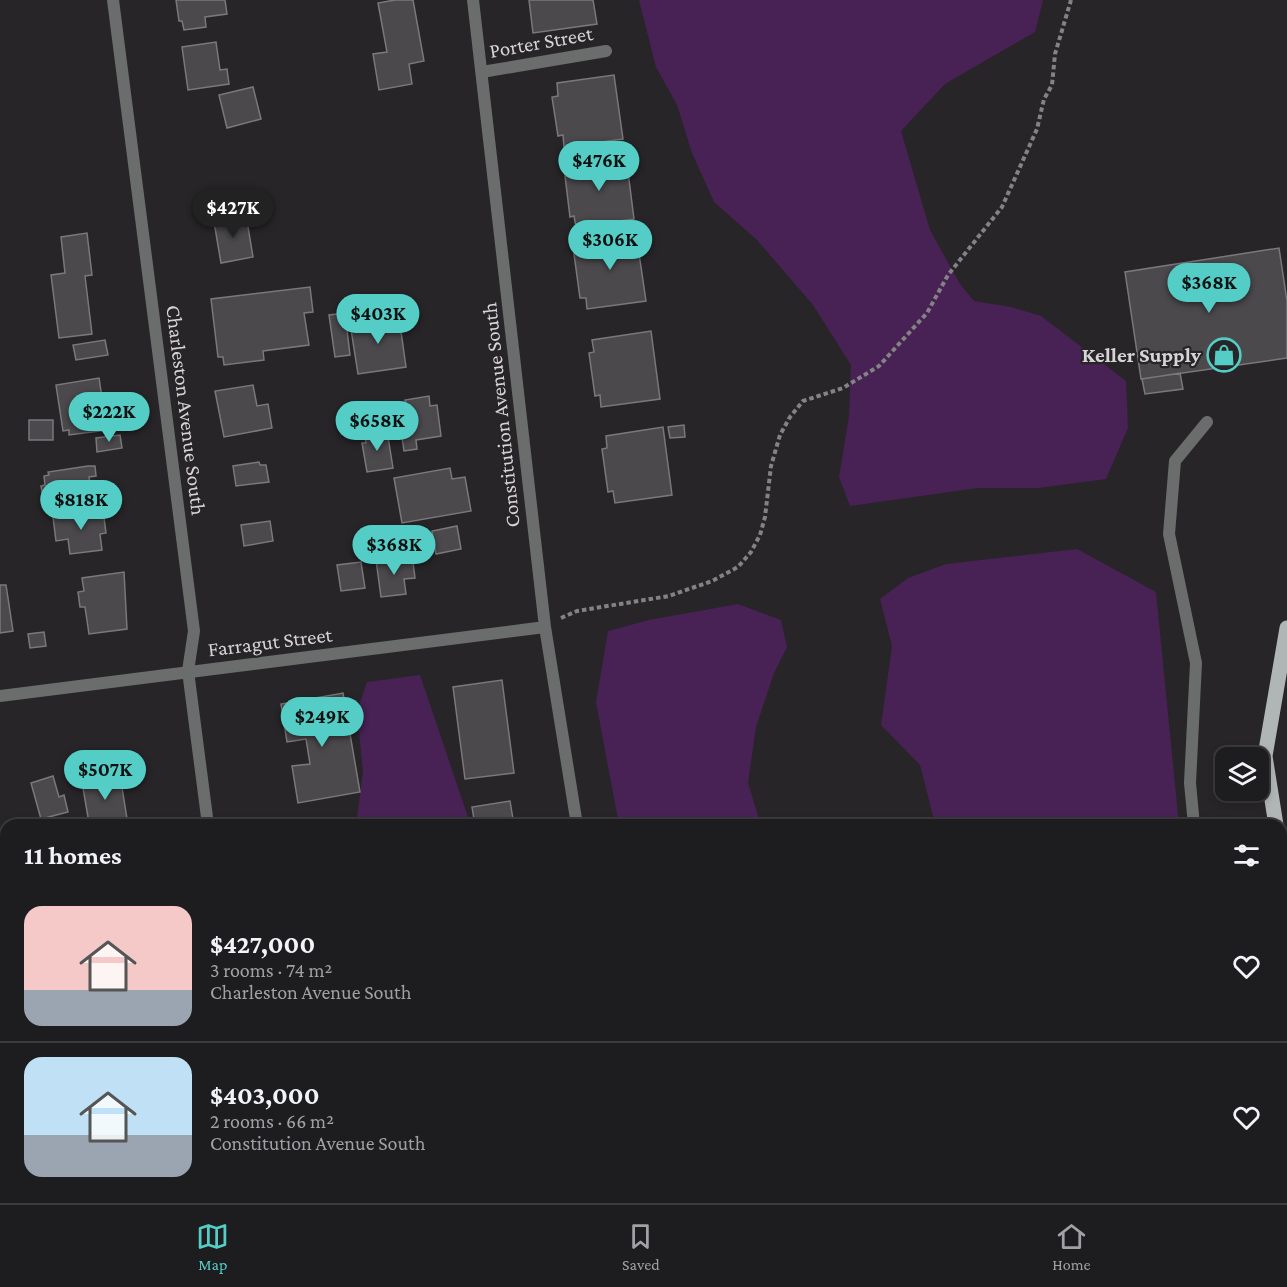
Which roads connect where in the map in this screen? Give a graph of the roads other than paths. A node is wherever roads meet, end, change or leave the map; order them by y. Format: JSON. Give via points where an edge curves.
{"nodes":[{"id":1,"x":113,"y":0,"type":"edge"},
{"id":2,"x":473,"y":0,"type":"edge"},
{"id":3,"x":606,"y":51,"type":"dead end"},
{"id":4,"x":482,"y":72,"type":"junction"},
{"id":5,"x":1207,"y":422,"type":"dead end"},
{"id":6,"x":545,"y":627,"type":"junction"},
{"id":7,"x":1287,"y":628,"type":"edge"},
{"id":8,"x":188,"y":671,"type":"junction"},
{"id":9,"x":0,"y":696,"type":"edge"},
{"id":10,"x":207,"y":819,"type":"edge"},
{"id":11,"x":576,"y":819,"type":"edge"},
{"id":12,"x":1193,"y":819,"type":"edge"},
{"id":13,"x":1275,"y":819,"type":"edge"},
{"id":14,"x":1046,"y":1203,"type":"edge"},
{"id":15,"x":1060,"y":1203,"type":"edge"}],
"edges":[{"from":1,"to":8,"type":"street","name":"Charleston Avenue South","via":[[194,631]]},
{"from":2,"to":4,"type":"street","name":"Constitution Avenue South"},
{"from":3,"to":4,"type":"street","name":"Porter Street"},
{"from":4,"to":6,"type":"street","name":"Constitution Avenue South"},
{"from":5,"to":12,"type":"street","via":[[1175,461],[1169,534],[1196,663],[1190,783]]},
{"from":6,"to":8,"type":"street","name":"Farragut Street"},
{"from":6,"to":11,"type":"street","name":"Constitution Avenue South"},
{"from":7,"to":13,"type":"main road","via":[[1265,756]]},
{"from":8,"to":9,"type":"street","name":"Farragut Street"},
{"from":8,"to":10,"type":"street","name":"Charleston Avenue South"},
{"from":14,"to":15,"type":"street"}]}
